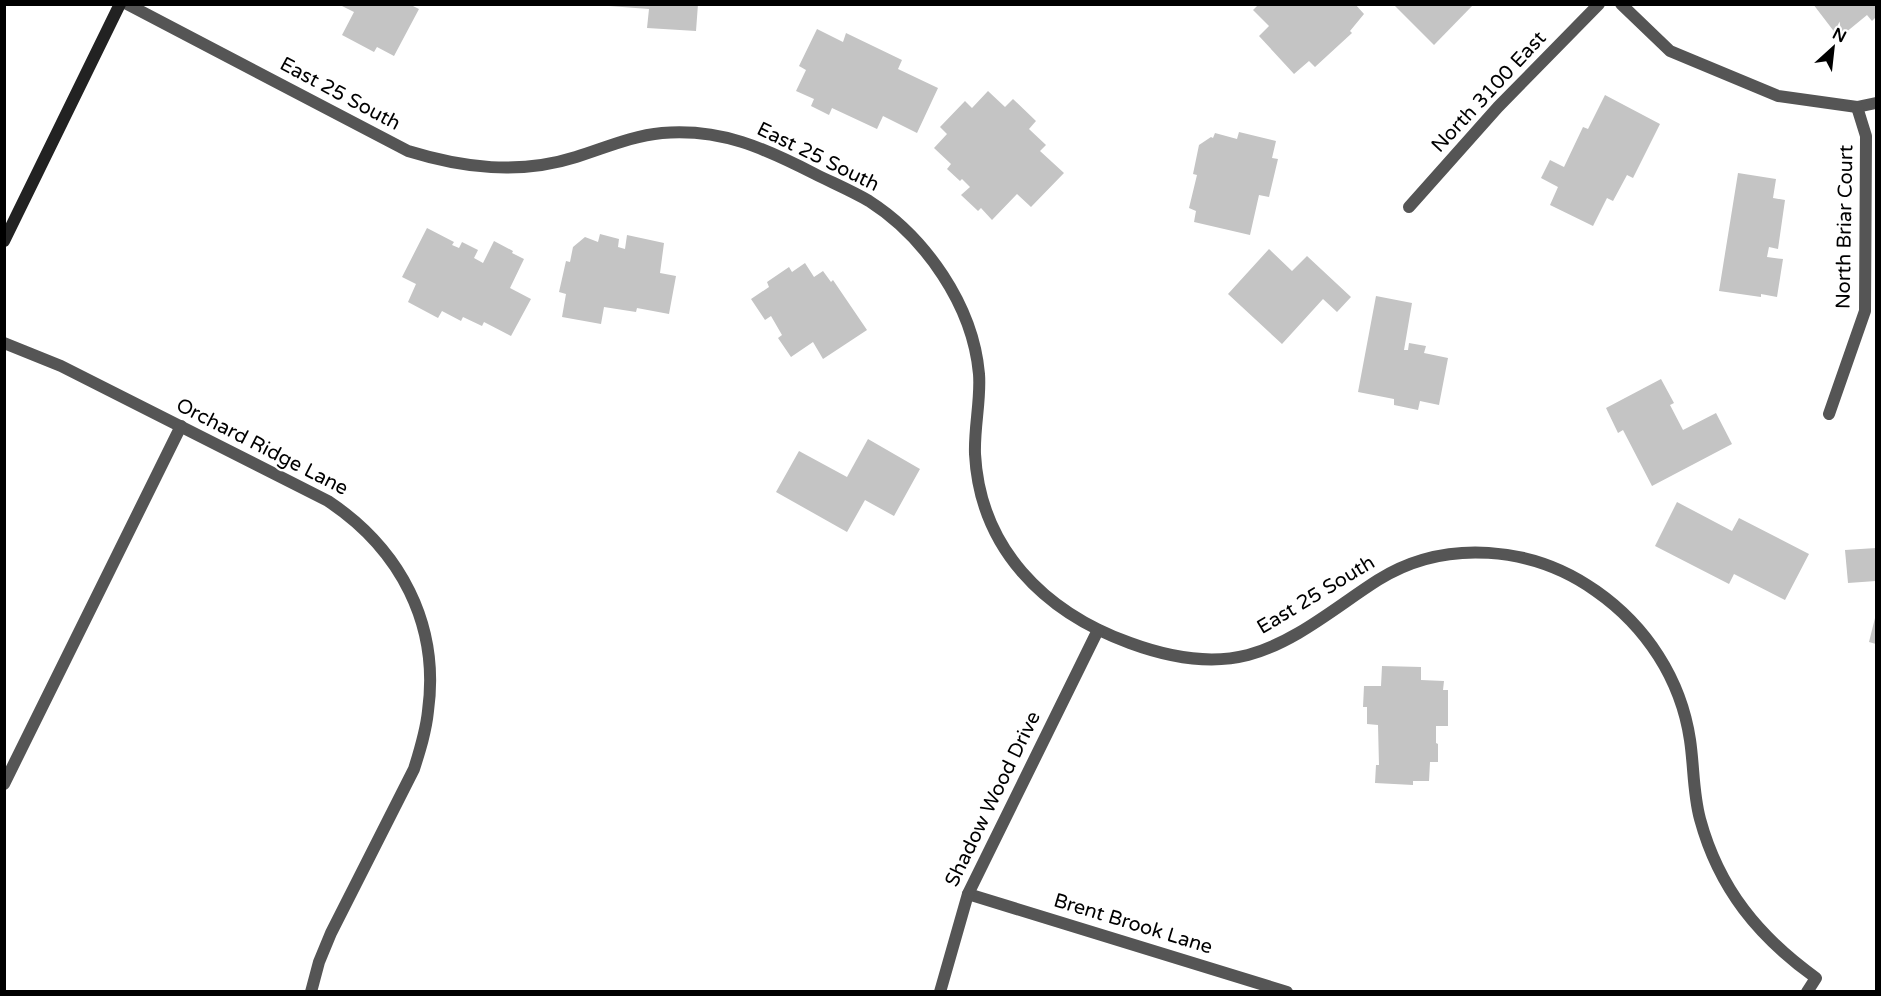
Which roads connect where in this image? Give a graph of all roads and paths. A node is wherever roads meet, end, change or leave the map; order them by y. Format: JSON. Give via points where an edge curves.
{"nodes":[{"id":1,"x":120,"y":4,"type":"edge"},
{"id":2,"x":127,"y":4,"type":"edge"},
{"id":3,"x":1599,"y":4,"type":"edge"},
{"id":4,"x":1621,"y":4,"type":"edge"},
{"id":5,"x":1876,"y":103,"type":"edge"},
{"id":6,"x":1857,"y":107,"type":"junction"},
{"id":7,"x":1409,"y":207,"type":"dead end"},
{"id":8,"x":4,"y":241,"type":"edge"},
{"id":9,"x":4,"y":343,"type":"edge"},
{"id":10,"x":1828,"y":414,"type":"dead end"},
{"id":11,"x":181,"y":426,"type":"junction"},
{"id":12,"x":1098,"y":630,"type":"junction"},
{"id":13,"x":4,"y":784,"type":"edge"},
{"id":14,"x":968,"y":894,"type":"junction"},
{"id":15,"x":311,"y":992,"type":"edge"},
{"id":16,"x":940,"y":992,"type":"edge"},
{"id":17,"x":1287,"y":992,"type":"edge"},
{"id":18,"x":1807,"y":992,"type":"edge"}],
"edges":[{"from":1,"to":8,"type":"street"},
{"from":2,"to":12,"type":"street","name":"East 25 South","via":[[408,151],[441,162],[486,168],[543,165],[632,138],[659,133],[705,134],[769,151],[867,200],[914,239],[951,290],[965,319],[979,373],[975,423],[977,478],[994,530],[1024,576],[1054,602]]},
{"from":3,"to":7,"type":"street","name":"North 3100 East","via":[[1498,107]]},
{"from":4,"to":6,"type":"street","via":[[1670,51],[1778,96]]},
{"from":5,"to":6,"type":"street"},
{"from":6,"to":10,"type":"street","name":"North Briar Court","via":[[1866,136],[1865,311]]},
{"from":9,"to":11,"type":"street","name":"Orchard Ridge Lane","via":[[61,366]]},
{"from":11,"to":13,"type":"street"},
{"from":11,"to":15,"type":"street","name":"Orchard Ridge Lane","via":[[350,515],[401,573],[423,625],[430,681],[423,740],[414,769],[331,933]]},
{"from":12,"to":14,"type":"street","name":"Shadow Wood Drive"},
{"from":12,"to":18,"type":"street","name":"East 25 South","via":[[1168,654],[1229,659],[1275,646],[1383,577],[1429,558],[1487,552],[1525,559],[1570,575],[1620,609],[1660,658],[1685,714],[1695,798],[1712,854],[1725,882],[1763,935],[1816,978]]},
{"from":14,"to":16,"type":"street","name":"Shadow Wood Drive"},
{"from":14,"to":17,"type":"street","name":"Brent Brook Lane"}]}
